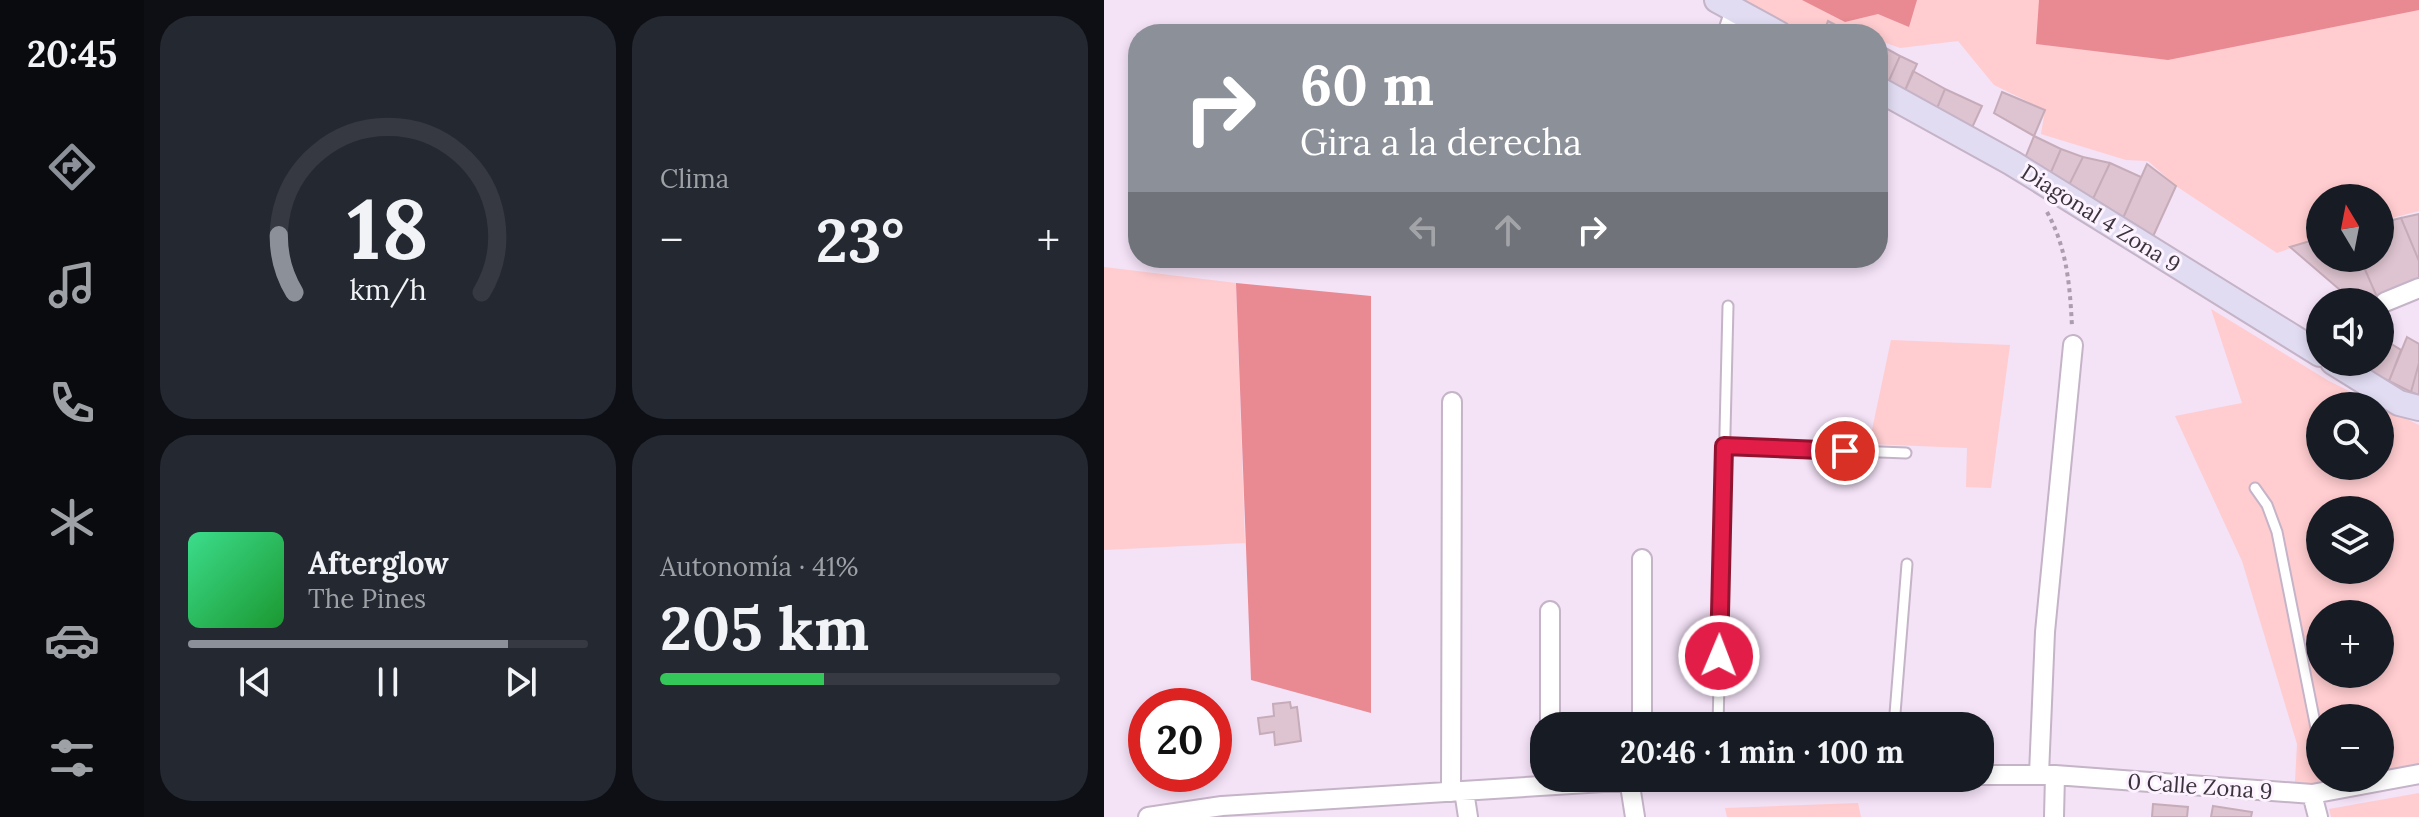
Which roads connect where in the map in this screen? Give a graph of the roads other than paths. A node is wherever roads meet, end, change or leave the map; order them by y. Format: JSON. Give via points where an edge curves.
{"nodes":[{"id":1,"x":1726,"y":5,"type":"edge"},
{"id":2,"x":1761,"y":24,"type":"edge"},
{"id":3,"x":1888,"y":95,"type":"edge"},
{"id":4,"x":2419,"y":288,"type":"edge"},
{"id":5,"x":2394,"y":298,"type":"edge"},
{"id":6,"x":1728,"y":306,"type":"dead end"},
{"id":7,"x":2073,"y":345,"type":"road end"},
{"id":8,"x":2306,"y":345,"type":"edge"},
{"id":9,"x":2356,"y":376,"type":"edge"},
{"id":10,"x":1452,"y":402,"type":"dead end"},
{"id":11,"x":2419,"y":408,"type":"edge"},
{"id":12,"x":1724,"y":446,"type":"junction"},
{"id":13,"x":1906,"y":453,"type":"dead end"},
{"id":14,"x":2255,"y":488,"type":"dead end"},
{"id":15,"x":1642,"y":559,"type":"dead end"},
{"id":16,"x":1907,"y":564,"type":"dead end"},
{"id":17,"x":1550,"y":611,"type":"dead end"},
{"id":18,"x":2311,"y":704,"type":"edge"},
{"id":19,"x":1550,"y":712,"type":"edge"},
{"id":20,"x":1642,"y":712,"type":"edge"},
{"id":21,"x":1718,"y":712,"type":"edge"},
{"id":22,"x":1895,"y":712,"type":"edge"},
{"id":23,"x":2419,"y":774,"type":"edge"},
{"id":24,"x":1994,"y":775,"type":"edge"},
{"id":25,"x":2047,"y":775,"type":"junction"},
{"id":26,"x":2394,"y":778,"type":"edge"},
{"id":27,"x":1530,"y":783,"type":"edge"},
{"id":28,"x":2306,"y":787,"type":"edge"},
{"id":29,"x":1458,"y":792,"type":"junction"},
{"id":30,"x":1637,"y":792,"type":"edge"},
{"id":31,"x":2321,"y":792,"type":"edge"},
{"id":32,"x":1325,"y":808,"type":"edge"},
{"id":33,"x":1148,"y":817,"type":"edge"},
{"id":34,"x":1468,"y":817,"type":"edge"},
{"id":35,"x":1635,"y":817,"type":"edge"},
{"id":36,"x":2054,"y":817,"type":"edge"},
{"id":37,"x":2318,"y":817,"type":"edge"}],
"edges":[{"from":1,"to":2,"type":"main road"},
{"from":3,"to":8,"type":"main road","name":"Diagonal 4 Zona 9","via":[[2012,163]]},
{"from":4,"to":5,"type":"street"},
{"from":6,"to":12,"type":"lane"},
{"from":7,"to":25,"type":"street","via":[[2045,632]]},
{"from":9,"to":11,"type":"main road","via":[[2399,403]]},
{"from":10,"to":29,"type":"street"},
{"from":12,"to":13,"type":"lane"},
{"from":12,"to":21,"type":"lane"},
{"from":14,"to":18,"type":"lane","via":[[2277,532]]},
{"from":15,"to":20,"type":"street"},
{"from":16,"to":22,"type":"lane"},
{"from":17,"to":19,"type":"street"},
{"from":23,"to":26,"type":"street","name":"0 Calle Zona 9"},
{"from":24,"to":25,"type":"street","name":"0 Calle Zona 9"},
{"from":25,"to":28,"type":"street","name":"0 Calle Zona 9"},
{"from":25,"to":36,"type":"street"},
{"from":27,"to":29,"type":"street"},
{"from":29,"to":32,"type":"street"},
{"from":29,"to":34,"type":"street"},
{"from":30,"to":35,"type":"street"},
{"from":31,"to":37,"type":"street"},
{"from":32,"to":33,"type":"street","via":[[1222,806]]}]}
